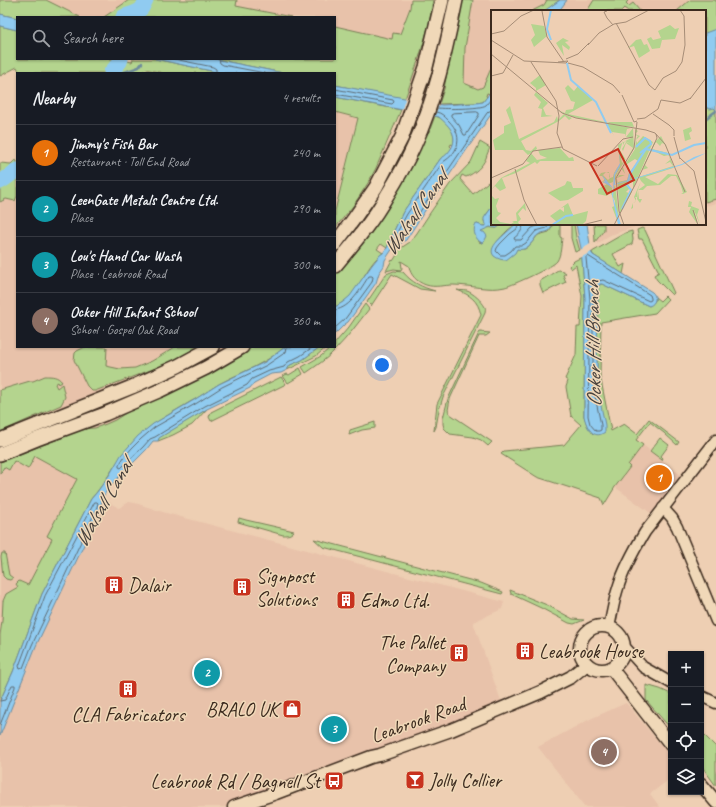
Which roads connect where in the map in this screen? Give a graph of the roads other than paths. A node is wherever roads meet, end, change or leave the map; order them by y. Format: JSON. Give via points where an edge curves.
{"nodes":[{"id":1,"x":442,"y":0,"type":"edge"},
{"id":2,"x":456,"y":0,"type":"edge"},
{"id":3,"x":336,"y":243,"type":"edge"},
{"id":4,"x":336,"y":265,"type":"edge"},
{"id":5,"x":211,"y":348,"type":"edge"},
{"id":6,"x":240,"y":348,"type":"edge"},
{"id":7,"x":0,"y":440,"type":"edge"},
{"id":8,"x":716,"y":440,"type":"edge"},
{"id":9,"x":0,"y":454,"type":"edge"},
{"id":10,"x":663,"y":508,"type":"junction"},
{"id":11,"x":716,"y":621,"type":"edge"},
{"id":12,"x":609,"y":627,"type":"junction"},
{"id":13,"x":624,"y":646,"type":"junction"},
{"id":14,"x":587,"y":664,"type":"junction"},
{"id":15,"x":611,"y":668,"type":"junction"},
{"id":16,"x":668,"y":681,"type":"edge"},
{"id":17,"x":704,"y":697,"type":"edge"},
{"id":18,"x":716,"y":703,"type":"edge"},
{"id":19,"x":668,"y":741,"type":"edge"},
{"id":20,"x":704,"y":788,"type":"edge"},
{"id":21,"x":716,"y":802,"type":"edge"},
{"id":22,"x":234,"y":807,"type":"edge"}],
"edges":[{"from":1,"to":3,"type":"highway","via":[[426,67],[402,137],[376,187]]},
{"from":2,"to":4,"type":"highway","via":[[443,58],[414,146],[386,198]]},
{"from":5,"to":7,"type":"highway","via":[[172,369]]},
{"from":6,"to":9,"type":"highway","via":[[201,371],[131,403]]},
{"from":8,"to":10,"type":"street"},
{"from":10,"to":11,"type":"street","via":[[677,526]]},
{"from":10,"to":12,"type":"street","via":[[644,532],[626,565],[617,589]]},
{"from":12,"to":13,"type":"main road","via":[[616,631]]},
{"from":12,"to":14,"type":"main road","via":[[601,626],[586,632],[580,648]]},
{"from":13,"to":15,"type":"main road","via":[[618,662]]},
{"from":13,"to":16,"type":"street","via":[[643,667]]},
{"from":14,"to":15,"type":"main road","via":[[596,669]]},
{"from":14,"to":22,"type":"main road","name":"Leabrook Road","via":[[572,678],[451,730]]},
{"from":15,"to":19,"type":"main road"},
{"from":17,"to":18,"type":"street"},
{"from":20,"to":21,"type":"main road"}]}
